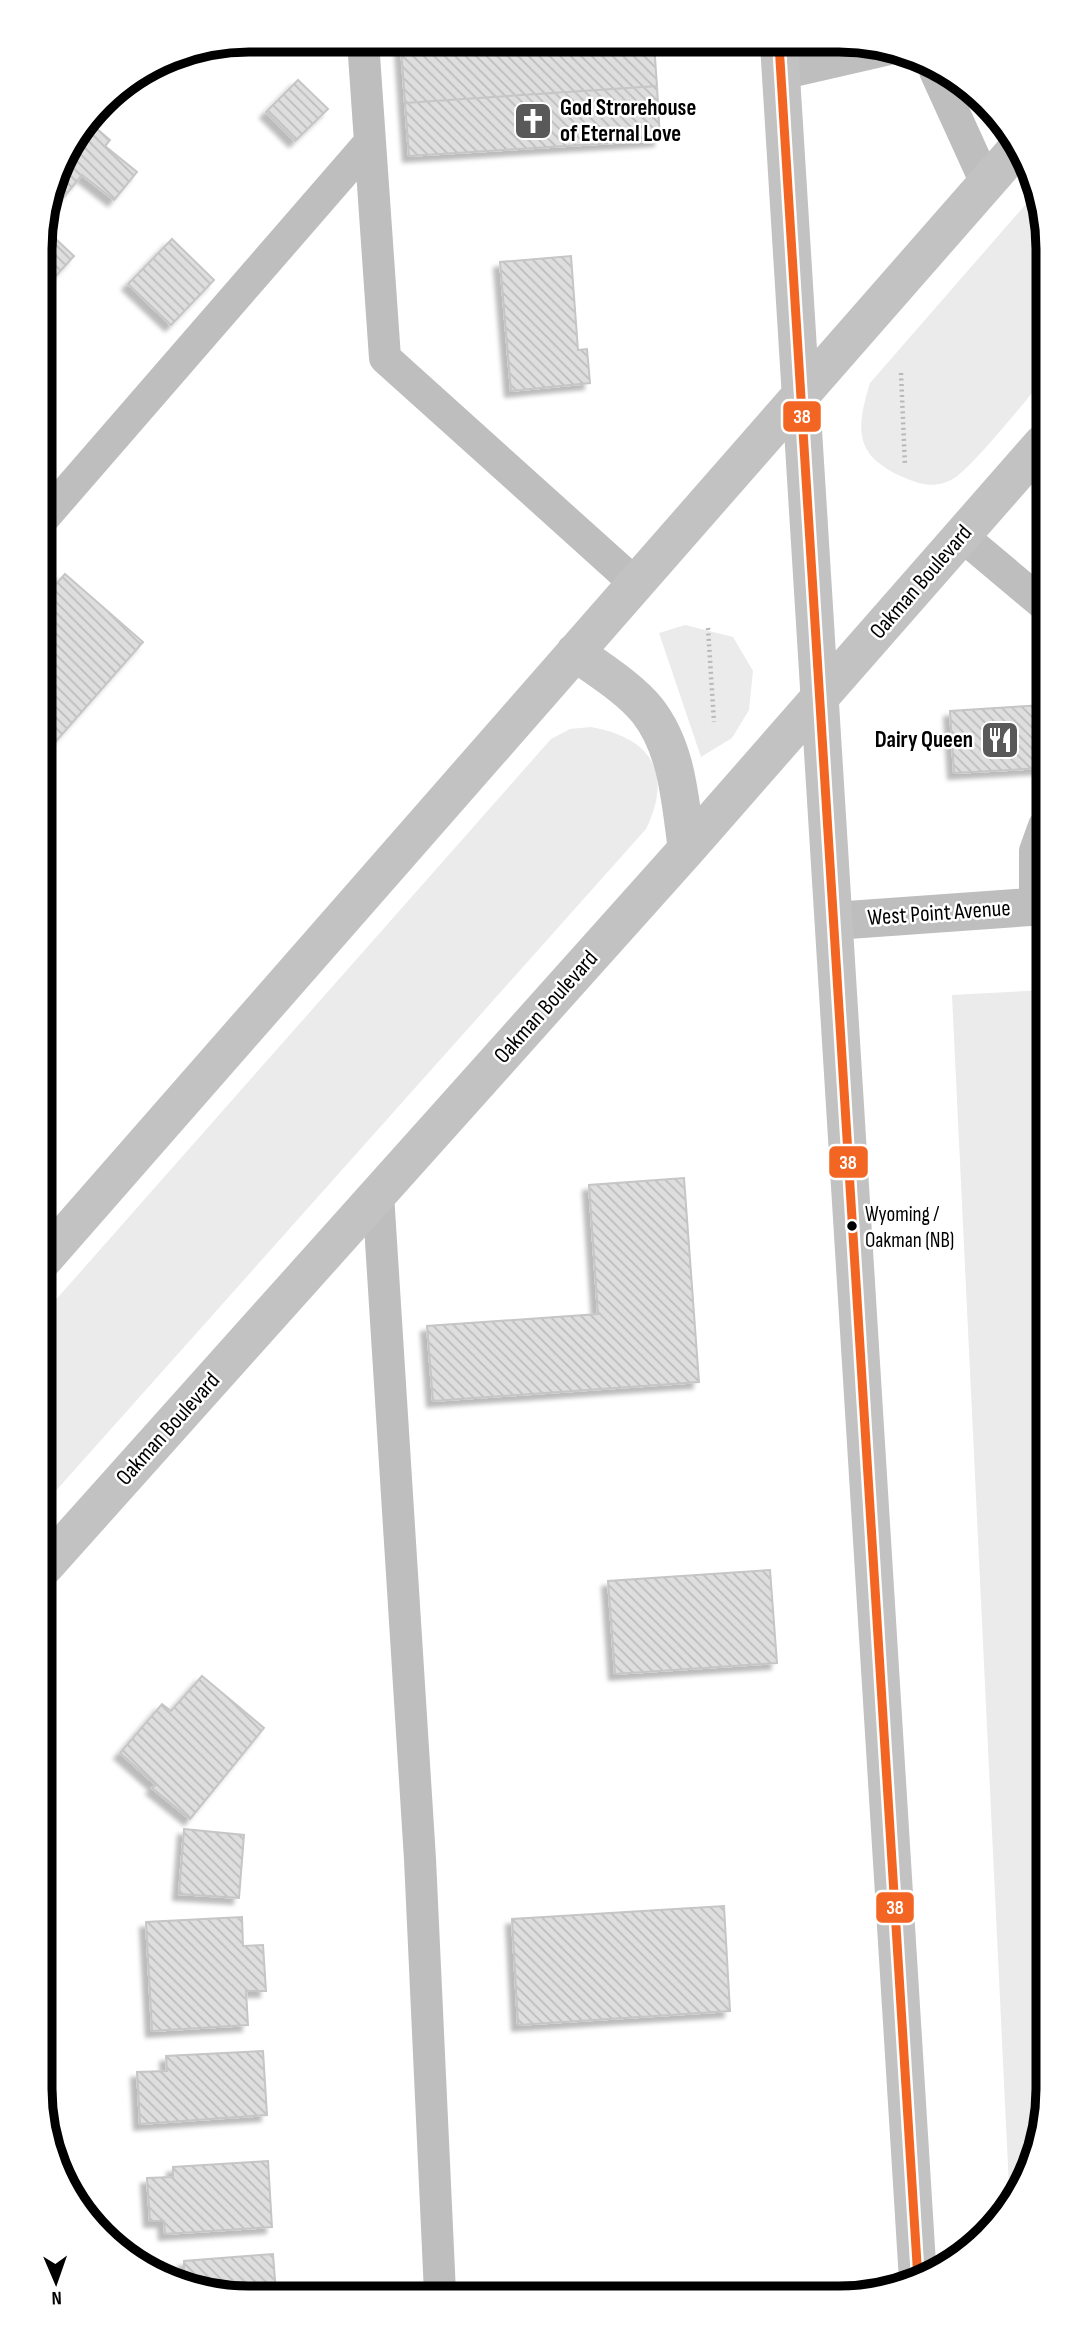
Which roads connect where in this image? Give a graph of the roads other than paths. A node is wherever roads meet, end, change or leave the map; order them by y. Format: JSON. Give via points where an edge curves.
{"nodes":[{"id":1,"x":364,"y":53,"type":"edge"},
{"id":2,"x":849,"y":53,"type":"edge"},
{"id":3,"x":780,"y":59,"type":"edge"},
{"id":4,"x":939,"y":80,"type":"edge"},
{"id":5,"x":370,"y":142,"type":"junction"},
{"id":6,"x":1012,"y":154,"type":"edge"},
{"id":7,"x":986,"y":183,"type":"junction"},
{"id":8,"x":801,"y":395,"type":"junction"},
{"id":9,"x":1036,"y":451,"type":"edge"},
{"id":10,"x":53,"y":507,"type":"edge"},
{"id":11,"x":962,"y":536,"type":"junction"},
{"id":12,"x":636,"y":584,"type":"junction"},
{"id":13,"x":1036,"y":598,"type":"edge"},
{"id":14,"x":575,"y":652,"type":"junction"},
{"id":15,"x":820,"y":697,"type":"junction"},
{"id":16,"x":687,"y":849,"type":"junction"},
{"id":17,"x":1036,"y":906,"type":"edge"},
{"id":18,"x":834,"y":920,"type":"junction"},
{"id":19,"x":378,"y":1194,"type":"junction"},
{"id":20,"x":52,"y":1249,"type":"edge"},
{"id":21,"x":52,"y":1559,"type":"edge"},
{"id":22,"x":917,"y":2270,"type":"edge"},
{"id":23,"x":440,"y":2286,"type":"edge"}],
"edges":[{"from":1,"to":5,"type":"lane"},
{"from":2,"to":3,"type":"lane"},
{"from":3,"to":8,"type":"street"},
{"from":4,"to":7,"type":"lane"},
{"from":5,"to":10,"type":"lane"},
{"from":5,"to":12,"type":"lane","via":[[384,358]]},
{"from":6,"to":7,"type":"street"},
{"from":7,"to":8,"type":"street"},
{"from":8,"to":12,"type":"street"},
{"from":8,"to":15,"type":"street"},
{"from":9,"to":11,"type":"street","name":"Oakman Boulevard"},
{"from":11,"to":13,"type":"lane"},
{"from":11,"to":15,"type":"street","name":"Oakman Boulevard"},
{"from":12,"to":14,"type":"street"},
{"from":14,"to":16,"type":"street","via":[[646,710],[663,737],[675,769]]},
{"from":14,"to":20,"type":"street"},
{"from":15,"to":16,"type":"street","name":"Oakman Boulevard"},
{"from":15,"to":18,"type":"street"},
{"from":16,"to":19,"type":"street","name":"Oakman Boulevard"},
{"from":17,"to":18,"type":"street","name":"West Point Avenue"},
{"from":18,"to":22,"type":"street"},
{"from":19,"to":21,"type":"street","name":"Oakman Boulevard"},
{"from":19,"to":23,"type":"lane","via":[[420,1859]]}]}
